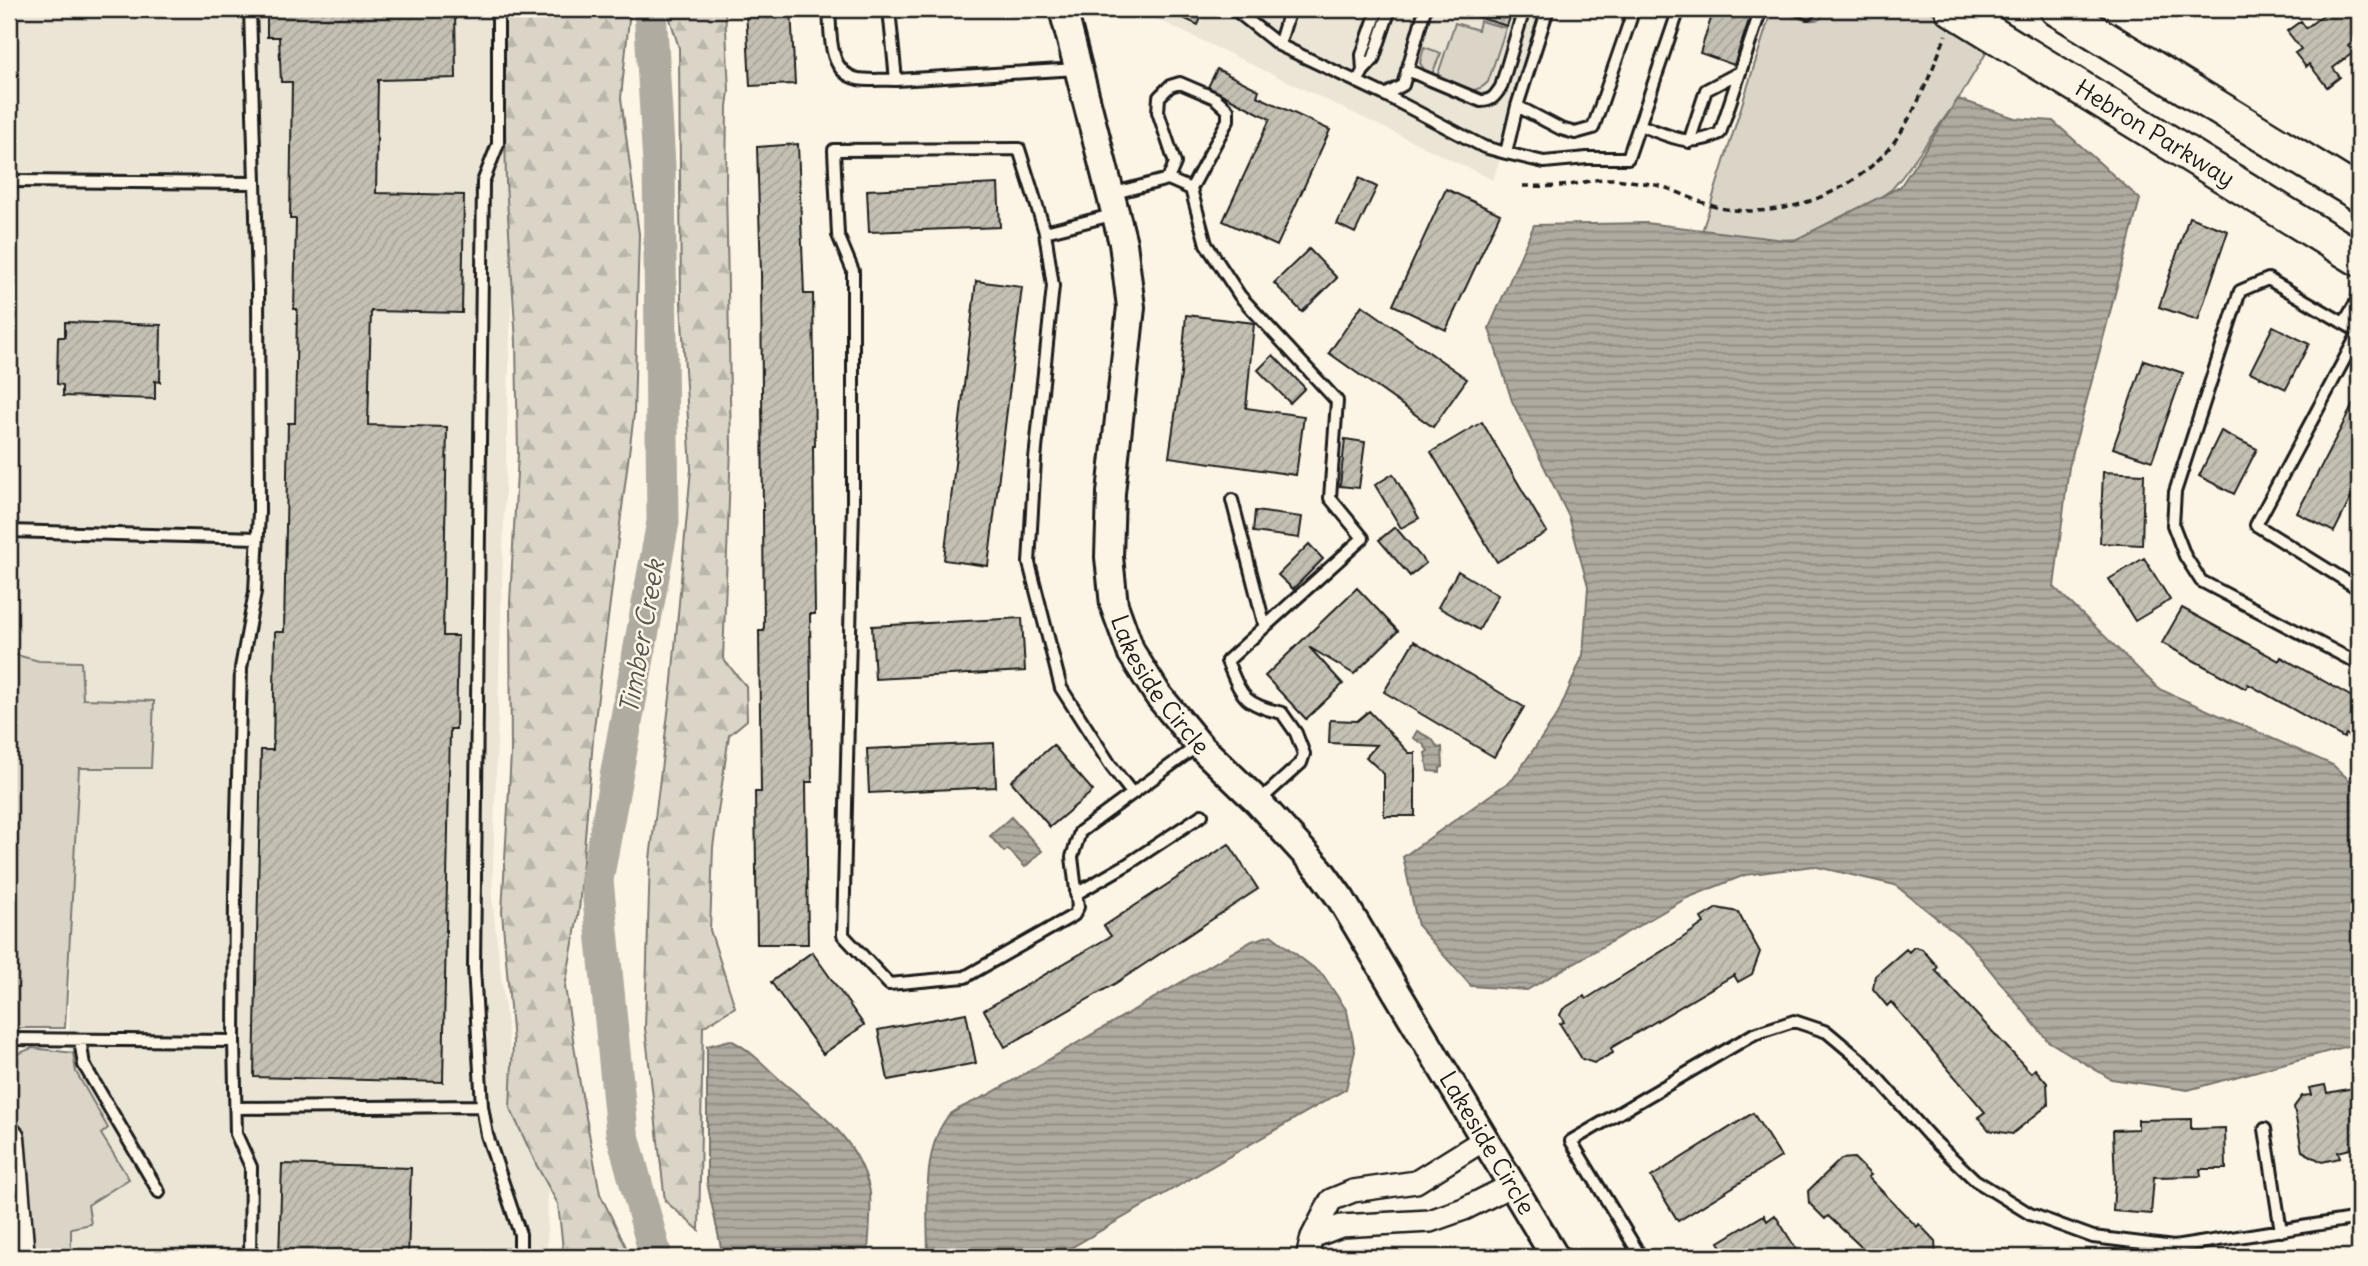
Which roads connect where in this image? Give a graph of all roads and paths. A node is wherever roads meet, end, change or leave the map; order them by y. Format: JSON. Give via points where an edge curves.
{"nodes":[{"id":1,"x":250,"y":9,"type":"edge"},
{"id":2,"x":498,"y":9,"type":"edge"},
{"id":3,"x":829,"y":9,"type":"edge"},
{"id":4,"x":889,"y":9,"type":"edge"},
{"id":5,"x":1063,"y":9,"type":"edge"},
{"id":6,"x":1234,"y":9,"type":"edge"},
{"id":7,"x":1290,"y":9,"type":"edge"},
{"id":8,"x":1378,"y":9,"type":"edge"},
{"id":9,"x":1390,"y":9,"type":"edge"},
{"id":10,"x":1425,"y":9,"type":"edge"},
{"id":11,"x":1524,"y":9,"type":"edge"},
{"id":12,"x":1548,"y":9,"type":"edge"},
{"id":13,"x":1634,"y":9,"type":"edge"},
{"id":14,"x":1679,"y":9,"type":"edge"},
{"id":15,"x":1761,"y":9,"type":"edge"},
{"id":16,"x":1800,"y":9,"type":"edge"},
{"id":17,"x":1811,"y":9,"type":"edge"},
{"id":18,"x":2057,"y":9,"type":"edge"},
{"id":19,"x":1950,"y":19,"type":"edge"},
{"id":20,"x":1279,"y":45,"type":"junction"},
{"id":21,"x":1078,"y":69,"type":"junction"},
{"id":22,"x":1407,"y":70,"type":"junction"},
{"id":23,"x":1363,"y":71,"type":"junction"},
{"id":24,"x":1740,"y":72,"type":"junction"},
{"id":25,"x":896,"y":80,"type":"junction"},
{"id":26,"x":1357,"y":82,"type":"junction"},
{"id":27,"x":1385,"y":95,"type":"junction"},
{"id":28,"x":1517,"y":106,"type":"junction"},
{"id":29,"x":1639,"y":125,"type":"junction"},
{"id":30,"x":1689,"y":142,"type":"junction"},
{"id":31,"x":1506,"y":153,"type":"junction"},
{"id":32,"x":1168,"y":179,"type":"junction"},
{"id":33,"x":9,"y":181,"type":"edge"},
{"id":34,"x":255,"y":183,"type":"junction"},
{"id":35,"x":1523,"y":186,"type":"dead end"},
{"id":36,"x":1191,"y":189,"type":"junction"},
{"id":37,"x":2359,"y":194,"type":"edge"},
{"id":38,"x":1113,"y":204,"type":"junction"},
{"id":39,"x":1045,"y":232,"type":"junction"},
{"id":40,"x":2359,"y":258,"type":"edge"},
{"id":41,"x":2359,"y":297,"type":"edge"},
{"id":42,"x":2344,"y":323,"type":"junction"},
{"id":43,"x":2359,"y":332,"type":"edge"},
{"id":44,"x":1232,"y":499,"type":"dead end"},
{"id":45,"x":9,"y":531,"type":"edge"},
{"id":46,"x":257,"y":537,"type":"junction"},
{"id":47,"x":2359,"y":589,"type":"edge"},
{"id":48,"x":1265,"y":627,"type":"junction"},
{"id":49,"x":2359,"y":664,"type":"edge"},
{"id":50,"x":1199,"y":745,"type":"junction"},
{"id":51,"x":1132,"y":793,"type":"junction"},
{"id":52,"x":1258,"y":802,"type":"junction"},
{"id":53,"x":1202,"y":815,"type":"dead end"},
{"id":54,"x":1076,"y":894,"type":"junction"},
{"id":55,"x":9,"y":1039,"type":"edge"},
{"id":56,"x":80,"y":1040,"type":"junction"},
{"id":57,"x":234,"y":1041,"type":"junction"},
{"id":58,"x":482,"y":1106,"type":"junction"},
{"id":59,"x":236,"y":1108,"type":"junction"},
{"id":60,"x":2265,"y":1129,"type":"dead end"},
{"id":61,"x":9,"y":1138,"type":"edge"},
{"id":62,"x":1485,"y":1139,"type":"junction"},
{"id":63,"x":1512,"y":1185,"type":"junction"},
{"id":64,"x":159,"y":1192,"type":"dead end"},
{"id":65,"x":2359,"y":1218,"type":"edge"},
{"id":66,"x":2281,"y":1231,"type":"junction"},
{"id":67,"x":1310,"y":1247,"type":"edge"},
{"id":68,"x":19,"y":1257,"type":"edge"},
{"id":69,"x":250,"y":1257,"type":"edge"},
{"id":70,"x":520,"y":1257,"type":"edge"},
{"id":71,"x":1555,"y":1257,"type":"edge"},
{"id":72,"x":1641,"y":1257,"type":"edge"}],
"edges":[{"from":1,"to":34,"type":"lane"},
{"from":2,"to":58,"type":"lane","via":[[498,144],[483,182],[474,967]]},
{"from":3,"to":25,"type":"lane","via":[[833,55],[844,73],[858,79]]},
{"from":4,"to":25,"type":"lane"},
{"from":5,"to":21,"type":"street","name":"Lakeside Circle"},
{"from":6,"to":20,"type":"lane"},
{"from":7,"to":20,"type":"lane"},
{"from":8,"to":23,"type":"lane","via":[[1362,55]]},
{"from":9,"to":23,"type":"lane","via":[[1373,60]]},
{"from":10,"to":22,"type":"lane"},
{"from":11,"to":22,"type":"lane","via":[[1501,87],[1488,101]]},
{"from":12,"to":28,"type":"lane"},
{"from":13,"to":28,"type":"lane","via":[[1593,128],[1576,133],[1561,129]]},
{"from":14,"to":29,"type":"lane"},
{"from":15,"to":24,"type":"lane"},
{"from":16,"to":17,"type":"lane","via":[[1808,13]]},
{"from":18,"to":37,"type":"main road"},
{"from":19,"to":35,"type":"path","via":[[1920,98],[1900,133],[1880,157],[1828,195],[1758,212],[1722,208],[1660,186],[1623,180]]},
{"from":19,"to":40,"type":"main road","name":"Hebron Parkway"},
{"from":20,"to":26,"type":"lane"},
{"from":21,"to":25,"type":"lane"},
{"from":21,"to":38,"type":"street","name":"Lakeside Circle"},
{"from":22,"to":27,"type":"lane","via":[[1403,85]]},
{"from":23,"to":26,"type":"lane"},
{"from":24,"to":30,"type":"lane","via":[[1706,90]]},
{"from":24,"to":30,"type":"lane","via":[[1720,133]]},
{"from":26,"to":27,"type":"lane"},
{"from":27,"to":31,"type":"lane","via":[[1484,147]]},
{"from":28,"to":31,"type":"lane"},
{"from":29,"to":30,"type":"lane"},
{"from":29,"to":31,"type":"lane","via":[[1628,158],[1545,162]]},
{"from":32,"to":36,"type":"lane"},
{"from":32,"to":36,"type":"lane","via":[[1175,163],[1158,112],[1159,97],[1180,83],[1215,98],[1228,110],[1228,120]]},
{"from":32,"to":38,"type":"lane"},
{"from":33,"to":34,"type":"lane"},
{"from":34,"to":46,"type":"lane"},
{"from":36,"to":48,"type":"lane","via":[[1206,244],[1240,296],[1337,401],[1330,498],[1363,538]]},
{"from":38,"to":39,"type":"lane"},
{"from":38,"to":50,"type":"street","name":"Lakeside Circle","via":[[1131,307],[1111,494],[1114,605],[1130,652]]},
{"from":39,"to":51,"type":"lane","via":[[1053,286],[1029,563],[1061,688]]},
{"from":39,"to":54,"type":"lane","via":[[1019,149],[834,150],[838,235],[853,271],[853,504],[843,935],[889,984],[965,977],[1074,915]]},
{"from":41,"to":42,"type":"lane"},
{"from":42,"to":43,"type":"lane"},
{"from":42,"to":49,"type":"lane","via":[[2268,279],[2240,291],[2175,492],[2173,525],[2201,580]]},
{"from":43,"to":47,"type":"lane","via":[[2256,525]]},
{"from":44,"to":48,"type":"lane"},
{"from":45,"to":46,"type":"lane"},
{"from":46,"to":57,"type":"lane","via":[[255,592],[241,668]]},
{"from":48,"to":52,"type":"lane","via":[[1227,661],[1240,693],[1258,708],[1282,713],[1304,754],[1301,763]]},
{"from":50,"to":51,"type":"lane"},
{"from":50,"to":52,"type":"street","name":"Lakeside Circle"},
{"from":51,"to":54,"type":"lane","via":[[1080,832],[1072,857]]},
{"from":52,"to":62,"type":"street","name":"Lakeside Circle","via":[[1341,899]]},
{"from":53,"to":54,"type":"lane"},
{"from":55,"to":56,"type":"lane"},
{"from":56,"to":57,"type":"lane"},
{"from":56,"to":64,"type":"lane","via":[[84,1065]]},
{"from":57,"to":59,"type":"lane"},
{"from":58,"to":59,"type":"lane"},
{"from":58,"to":70,"type":"lane","via":[[486,1135],[520,1234]]},
{"from":59,"to":69,"type":"lane","via":[[236,1134],[251,1167]]},
{"from":60,"to":66,"type":"lane"},
{"from":61,"to":68,"type":"main road"},
{"from":62,"to":63,"type":"street","name":"Lakeside Circle"},
{"from":62,"to":67,"type":"street","via":[[1416,1182],[1353,1191],[1331,1200]]},
{"from":63,"to":67,"type":"street","via":[[1430,1221],[1341,1226]]},
{"from":63,"to":71,"type":"street","name":"Lakeside Circle"},
{"from":65,"to":66,"type":"lane"},
{"from":66,"to":72,"type":"lane","via":[[2174,1247],[2093,1237],[2031,1214],[1975,1180],[1864,1063],[1827,1032],[1794,1021],[1754,1034],[1571,1141]]}]}
